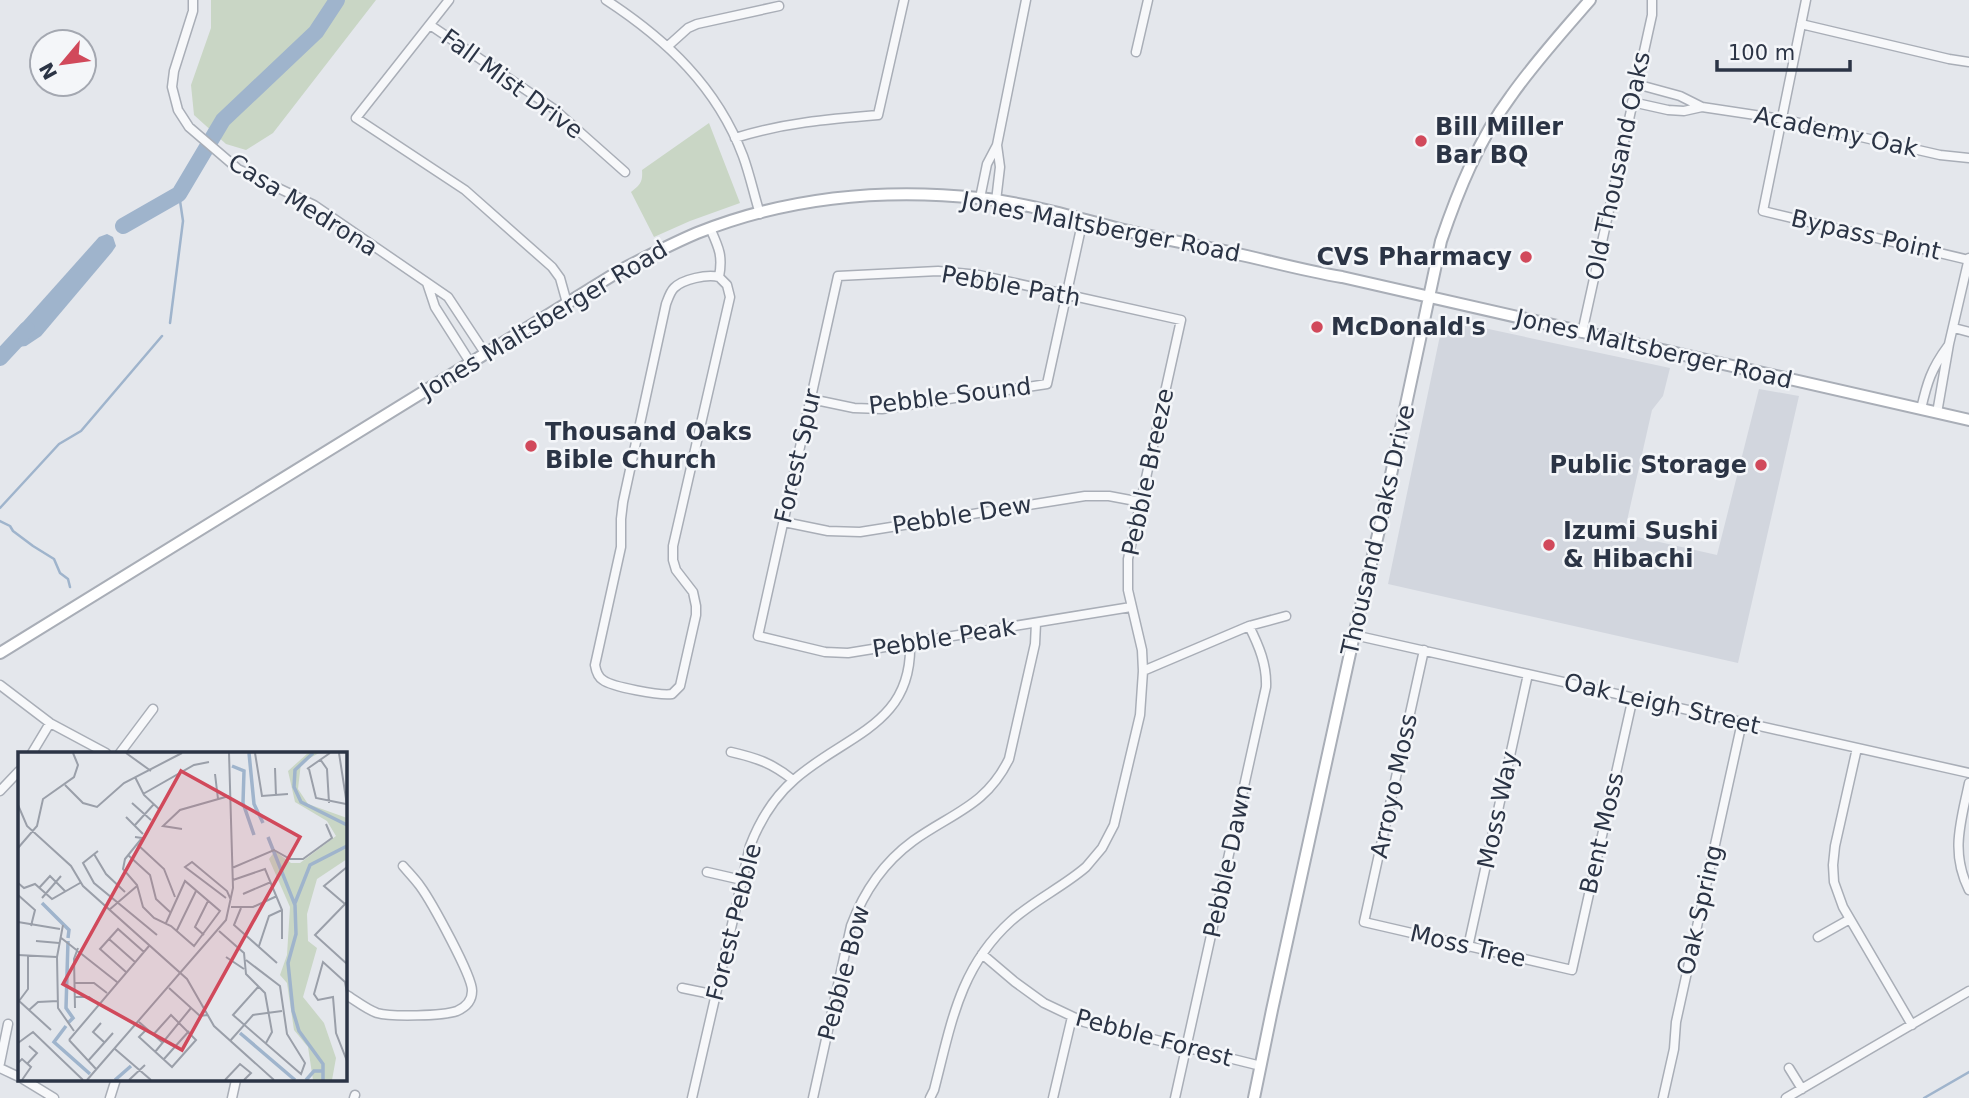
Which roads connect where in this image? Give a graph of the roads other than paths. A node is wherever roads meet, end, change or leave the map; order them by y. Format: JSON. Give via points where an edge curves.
{"nodes":[{"id":1,"x":193,"y":0,"type":"edge"},
{"id":2,"x":449,"y":0,"type":"edge"},
{"id":3,"x":606,"y":0,"type":"edge"},
{"id":4,"x":904,"y":0,"type":"edge"},
{"id":5,"x":1026,"y":0,"type":"edge"},
{"id":6,"x":1148,"y":0,"type":"edge"},
{"id":7,"x":1590,"y":0,"type":"edge"},
{"id":8,"x":1652,"y":0,"type":"edge"},
{"id":9,"x":1806,"y":0,"type":"edge"},
{"id":10,"x":779,"y":6,"type":"dead end"},
{"id":11,"x":430,"y":24,"type":"junction"},
{"id":12,"x":1801,"y":24,"type":"junction"},
{"id":13,"x":668,"y":46,"type":"junction"},
{"id":14,"x":1136,"y":52,"type":"dead end"},
{"id":15,"x":1969,"y":62,"type":"edge"},
{"id":16,"x":1636,"y":84,"type":"junction"},
{"id":17,"x":1632,"y":103,"type":"junction"},
{"id":18,"x":1702,"y":107,"type":"junction"},
{"id":19,"x":1782,"y":118,"type":"junction"},
{"id":20,"x":735,"y":138,"type":"junction"},
{"id":21,"x":997,"y":145,"type":"junction"},
{"id":22,"x":1969,"y":158,"type":"edge"},
{"id":23,"x":625,"y":172,"type":"dead end"},
{"id":24,"x":980,"y":198,"type":"junction"},
{"id":25,"x":996,"y":201,"type":"junction"},
{"id":26,"x":760,"y":214,"type":"junction"},
{"id":27,"x":1083,"y":219,"type":"junction"},
{"id":28,"x":710,"y":228,"type":"junction"},
{"id":29,"x":1969,"y":259,"type":"edge"},
{"id":30,"x":838,"y":276,"type":"joint"},
{"id":31,"x":719,"y":277,"type":"junction"},
{"id":32,"x":427,"y":283,"type":"junction"},
{"id":33,"x":1066,"y":293,"type":"junction"},
{"id":34,"x":1429,"y":298,"type":"junction"},
{"id":35,"x":567,"y":303,"type":"junction"},
{"id":36,"x":1181,"y":320,"type":"joint"},
{"id":37,"x":465,"y":322,"type":"junction"},
{"id":38,"x":1954,"y":328,"type":"junction"},
{"id":39,"x":450,"y":331,"type":"junction"},
{"id":40,"x":1582,"y":332,"type":"junction"},
{"id":41,"x":1969,"y":332,"type":"edge"},
{"id":42,"x":1949,"y":344,"type":"junction"},
{"id":43,"x":485,"y":353,"type":"junction"},
{"id":44,"x":470,"y":362,"type":"junction"},
{"id":45,"x":811,"y":399,"type":"junction"},
{"id":46,"x":1921,"y":410,"type":"junction"},
{"id":47,"x":1937,"y":413,"type":"junction"},
{"id":48,"x":1969,"y":420,"type":"edge"},
{"id":49,"x":1140,"y":502,"type":"junction"},
{"id":50,"x":784,"y":522,"type":"junction"},
{"id":51,"x":1131,"y":607,"type":"junction"},
{"id":52,"x":1286,"y":616,"type":"dead end"},
{"id":53,"x":1037,"y":623,"type":"junction"},
{"id":54,"x":1249,"y":626,"type":"junction"},
{"id":55,"x":1354,"y":635,"type":"junction"},
{"id":56,"x":758,"y":636,"type":"joint"},
{"id":57,"x":910,"y":643,"type":"junction"},
{"id":58,"x":1424,"y":650,"type":"junction"},
{"id":59,"x":0,"y":653,"type":"edge"},
{"id":60,"x":1143,"y":671,"type":"junction"},
{"id":61,"x":1528,"y":674,"type":"junction"},
{"id":62,"x":0,"y":685,"type":"edge"},
{"id":63,"x":1633,"y":697,"type":"junction"},
{"id":64,"x":153,"y":709,"type":"dead end"},
{"id":65,"x":1742,"y":722,"type":"junction"},
{"id":66,"x":50,"y":723,"type":"junction"},
{"id":67,"x":1857,"y":748,"type":"junction"},
{"id":68,"x":33,"y":752,"type":"edge"},
{"id":69,"x":104,"y":752,"type":"edge"},
{"id":70,"x":121,"y":752,"type":"edge"},
{"id":71,"x":731,"y":752,"type":"dead end"},
{"id":72,"x":18,"y":772,"type":"edge"},
{"id":73,"x":1969,"y":773,"type":"edge"},
{"id":74,"x":793,"y":780,"type":"junction"},
{"id":75,"x":1969,"y":783,"type":"edge"},
{"id":76,"x":0,"y":791,"type":"edge"},
{"id":77,"x":403,"y":866,"type":"dead end"},
{"id":78,"x":707,"y":872,"type":"dead end"},
{"id":79,"x":742,"y":880,"type":"junction"},
{"id":80,"x":1969,"y":890,"type":"edge"},
{"id":81,"x":1850,"y":919,"type":"junction"},
{"id":82,"x":1364,"y":922,"type":"joint"},
{"id":83,"x":1818,"y":937,"type":"dead end"},
{"id":84,"x":1468,"y":947,"type":"junction"},
{"id":85,"x":982,"y":954,"type":"junction"},
{"id":86,"x":1572,"y":970,"type":"joint"},
{"id":87,"x":682,"y":988,"type":"dead end"},
{"id":88,"x":1969,"y":991,"type":"edge"},
{"id":89,"x":346,"y":995,"type":"edge"},
{"id":90,"x":716,"y":995,"type":"junction"},
{"id":91,"x":1072,"y":1017,"type":"junction"},
{"id":92,"x":8,"y":1024,"type":"dead end"},
{"id":93,"x":1912,"y":1025,"type":"junction"},
{"id":94,"x":1186,"y":1047,"type":"junction"},
{"id":95,"x":0,"y":1063,"type":"edge"},
{"id":96,"x":1261,"y":1066,"type":"junction"},
{"id":97,"x":0,"y":1068,"type":"edge"},
{"id":98,"x":1790,"y":1068,"type":"dead end"},
{"id":99,"x":18,"y":1077,"type":"edge"},
{"id":100,"x":24,"y":1080,"type":"edge"},
{"id":101,"x":116,"y":1080,"type":"edge"},
{"id":102,"x":236,"y":1080,"type":"edge"},
{"id":103,"x":1802,"y":1089,"type":"junction"},
{"id":104,"x":54,"y":1098,"type":"edge"},
{"id":105,"x":110,"y":1098,"type":"edge"},
{"id":106,"x":232,"y":1098,"type":"edge"},
{"id":107,"x":692,"y":1098,"type":"edge"},
{"id":108,"x":813,"y":1098,"type":"edge"},
{"id":109,"x":930,"y":1098,"type":"edge"},
{"id":110,"x":1053,"y":1098,"type":"edge"},
{"id":111,"x":1175,"y":1098,"type":"edge"},
{"id":112,"x":1254,"y":1098,"type":"edge"},
{"id":113,"x":1663,"y":1098,"type":"edge"},
{"id":114,"x":1786,"y":1098,"type":"edge"}],
"edges":[{"from":1,"to":32,"type":"street","name":"Casa Medrona","via":[[172,87],[189,127],[238,169],[314,205]]},
{"from":2,"to":11,"type":"street"},
{"from":3,"to":13,"type":"street"},
{"from":4,"to":20,"type":"street","via":[[878,115],[816,120]]},
{"from":5,"to":21,"type":"street"},
{"from":6,"to":14,"type":"street"},
{"from":7,"to":34,"type":"main road","name":"Thousand Oaks Drive","via":[[1510,97],[1474,159],[1452,208]]},
{"from":8,"to":16,"type":"street","name":"Old Thousand Oaks"},
{"from":9,"to":12,"type":"street"},
{"from":10,"to":13,"type":"street","via":[[697,24]]},
{"from":11,"to":23,"type":"street","name":"Fall Mist Drive","via":[[554,109]]},
{"from":11,"to":35,"type":"street","via":[[356,118],[490,211],[552,267]]},
{"from":12,"to":15,"type":"street"},
{"from":12,"to":19,"type":"street"},
{"from":13,"to":20,"type":"street","via":[[718,106]]},
{"from":16,"to":17,"type":"street","name":"Old Thousand Oaks"},
{"from":16,"to":18,"type":"street","name":"Academy Oak"},
{"from":17,"to":18,"type":"street","name":"Academy Oak","via":[[1684,111]]},
{"from":17,"to":40,"type":"street","name":"Old Thousand Oaks"},
{"from":18,"to":19,"type":"street","name":"Academy Oak"},
{"from":19,"to":22,"type":"street","name":"Academy Oak"},
{"from":19,"to":29,"type":"street","name":"Bypass Point","via":[[1763,211]]},
{"from":20,"to":26,"type":"street"},
{"from":21,"to":24,"type":"street","via":[[987,164]]},
{"from":21,"to":25,"type":"street"},
{"from":24,"to":25,"type":"main road","name":"Jones Maltsberger Road"},
{"from":24,"to":26,"type":"main road","name":"Jones Maltsberger Road","via":[[871,194],[809,201]]},
{"from":25,"to":27,"type":"main road","name":"Jones Maltsberger Road"},
{"from":26,"to":28,"type":"main road","name":"Jones Maltsberger Road"},
{"from":27,"to":33,"type":"street"},
{"from":27,"to":34,"type":"main road","name":"Jones Maltsberger Road"},
{"from":28,"to":31,"type":"street","via":[[722,261]]},
{"from":28,"to":35,"type":"main road","name":"Jones Maltsberger Road","via":[[630,265]]},
{"from":29,"to":38,"type":"street"},
{"from":30,"to":33,"type":"street","name":"Pebble Path","via":[[938,271]]},
{"from":30,"to":45,"type":"street","name":"Forest Spur"},
{"from":31,"to":31,"type":"street","via":[[730,297],[673,546],[676,570],[693,592],[696,615],[682,681],[672,694],[660,695],[605,682],[595,665],[621,547],[623,502],[666,304],[681,284],[710,275]]},
{"from":32,"to":37,"type":"street","name":"Casa Medrona","via":[[448,297]]},
{"from":32,"to":39,"type":"street"},
{"from":33,"to":36,"type":"street","name":"Pebble Path"},
{"from":33,"to":45,"type":"street","name":"Pebble Sound","via":[[1047,384],[881,409]]},
{"from":34,"to":40,"type":"main road","name":"Jones Maltsberger Road"},
{"from":34,"to":55,"type":"main road","name":"Thousand Oaks Drive"},
{"from":35,"to":43,"type":"main road","name":"Jones Maltsberger Road"},
{"from":36,"to":49,"type":"street","name":"Pebble Breeze"},
{"from":37,"to":39,"type":"street"},
{"from":37,"to":43,"type":"street","name":"Casa Medrona"},
{"from":38,"to":41,"type":"street"},
{"from":38,"to":42,"type":"street"},
{"from":39,"to":44,"type":"street"},
{"from":40,"to":46,"type":"main road","name":"Jones Maltsberger Road"},
{"from":42,"to":46,"type":"street","via":[[1927,380]]},
{"from":42,"to":47,"type":"street"},
{"from":43,"to":44,"type":"main road","name":"Jones Maltsberger Road"},
{"from":44,"to":59,"type":"main road","name":"Jones Maltsberger Road"},
{"from":45,"to":50,"type":"street","name":"Forest Spur"},
{"from":46,"to":47,"type":"main road","name":"Jones Maltsberger Road"},
{"from":47,"to":48,"type":"main road","name":"Jones Maltsberger Road"},
{"from":49,"to":50,"type":"street","name":"Pebble Dew","via":[[1085,496],[860,532]]},
{"from":49,"to":51,"type":"street","name":"Pebble Breeze","via":[[1128,559]]},
{"from":50,"to":56,"type":"street","name":"Forest Spur"},
{"from":51,"to":53,"type":"street","name":"Pebble Peak"},
{"from":51,"to":60,"type":"street","name":"Pebble Breeze"},
{"from":52,"to":54,"type":"street"},
{"from":53,"to":57,"type":"street","name":"Pebble Peak"},
{"from":53,"to":108,"type":"street","name":"Pebble Bow","via":[[1009,759],[998,780],[981,798],[894,856],[873,880],[857,910]]},
{"from":54,"to":60,"type":"street"},
{"from":54,"to":94,"type":"street","name":"Pebble Dawn","via":[[1265,666],[1266,687]]},
{"from":55,"to":58,"type":"street","name":"Oak Leigh Street"},
{"from":55,"to":96,"type":"main road","name":"Thousand Oaks Drive"},
{"from":56,"to":57,"type":"street","name":"Pebble Peak","via":[[839,653]]},
{"from":57,"to":74,"type":"street","name":"Forest Pebble","via":[[908,675],[890,710]]},
{"from":58,"to":61,"type":"street","name":"Oak Leigh Street"},
{"from":58,"to":82,"type":"street","name":"Arroyo Moss"},
{"from":60,"to":85,"type":"street","name":"Pebble Breeze","via":[[1140,715],[1109,837],[1086,867],[1013,920]]},
{"from":61,"to":63,"type":"street","name":"Oak Leigh Street"},
{"from":61,"to":84,"type":"street","name":"Moss Way"},
{"from":62,"to":66,"type":"street"},
{"from":63,"to":65,"type":"street","name":"Oak Leigh Street"},
{"from":63,"to":86,"type":"street","name":"Bent Moss"},
{"from":64,"to":70,"type":"street"},
{"from":65,"to":67,"type":"street","name":"Oak Leigh Street"},
{"from":65,"to":113,"type":"street","name":"Oak Spring"},
{"from":66,"to":68,"type":"street"},
{"from":66,"to":69,"type":"street"},
{"from":67,"to":73,"type":"street","name":"Oak Leigh Street"},
{"from":67,"to":81,"type":"street","via":[[1833,865],[1836,891]]},
{"from":71,"to":74,"type":"street","via":[[769,763]]},
{"from":72,"to":76,"type":"street"},
{"from":74,"to":79,"type":"street","name":"Forest Pebble","via":[[756,830]]},
{"from":75,"to":80,"type":"street","via":[[1957,845]]},
{"from":77,"to":89,"type":"street","via":[[433,907],[466,969],[471,999],[447,1013],[391,1015],[378,1013]]},
{"from":78,"to":79,"type":"street"},
{"from":79,"to":90,"type":"street","name":"Forest Pebble"},
{"from":81,"to":83,"type":"street"},
{"from":81,"to":93,"type":"street"},
{"from":82,"to":84,"type":"street","name":"Moss Tree"},
{"from":84,"to":86,"type":"street","name":"Moss Tree"},
{"from":85,"to":91,"type":"street","name":"Pebble Forest","via":[[1044,1003]]},
{"from":85,"to":109,"type":"street","name":"Pebble Breeze","via":[[961,992]]},
{"from":87,"to":90,"type":"street"},
{"from":88,"to":93,"type":"street"},
{"from":90,"to":107,"type":"street","name":"Forest Pebble"},
{"from":91,"to":94,"type":"street","name":"Pebble Forest"},
{"from":91,"to":110,"type":"street"},
{"from":92,"to":95,"type":"street"},
{"from":93,"to":103,"type":"street"},
{"from":94,"to":96,"type":"street","name":"Pebble Forest"},
{"from":94,"to":111,"type":"street","name":"Pebble Dawn"},
{"from":96,"to":112,"type":"main road","name":"Thousand Oaks Drive"},
{"from":97,"to":99,"type":"street"},
{"from":98,"to":103,"type":"street"},
{"from":100,"to":104,"type":"street"},
{"from":101,"to":105,"type":"street"},
{"from":102,"to":106,"type":"street"},
{"from":103,"to":114,"type":"street"}]}
